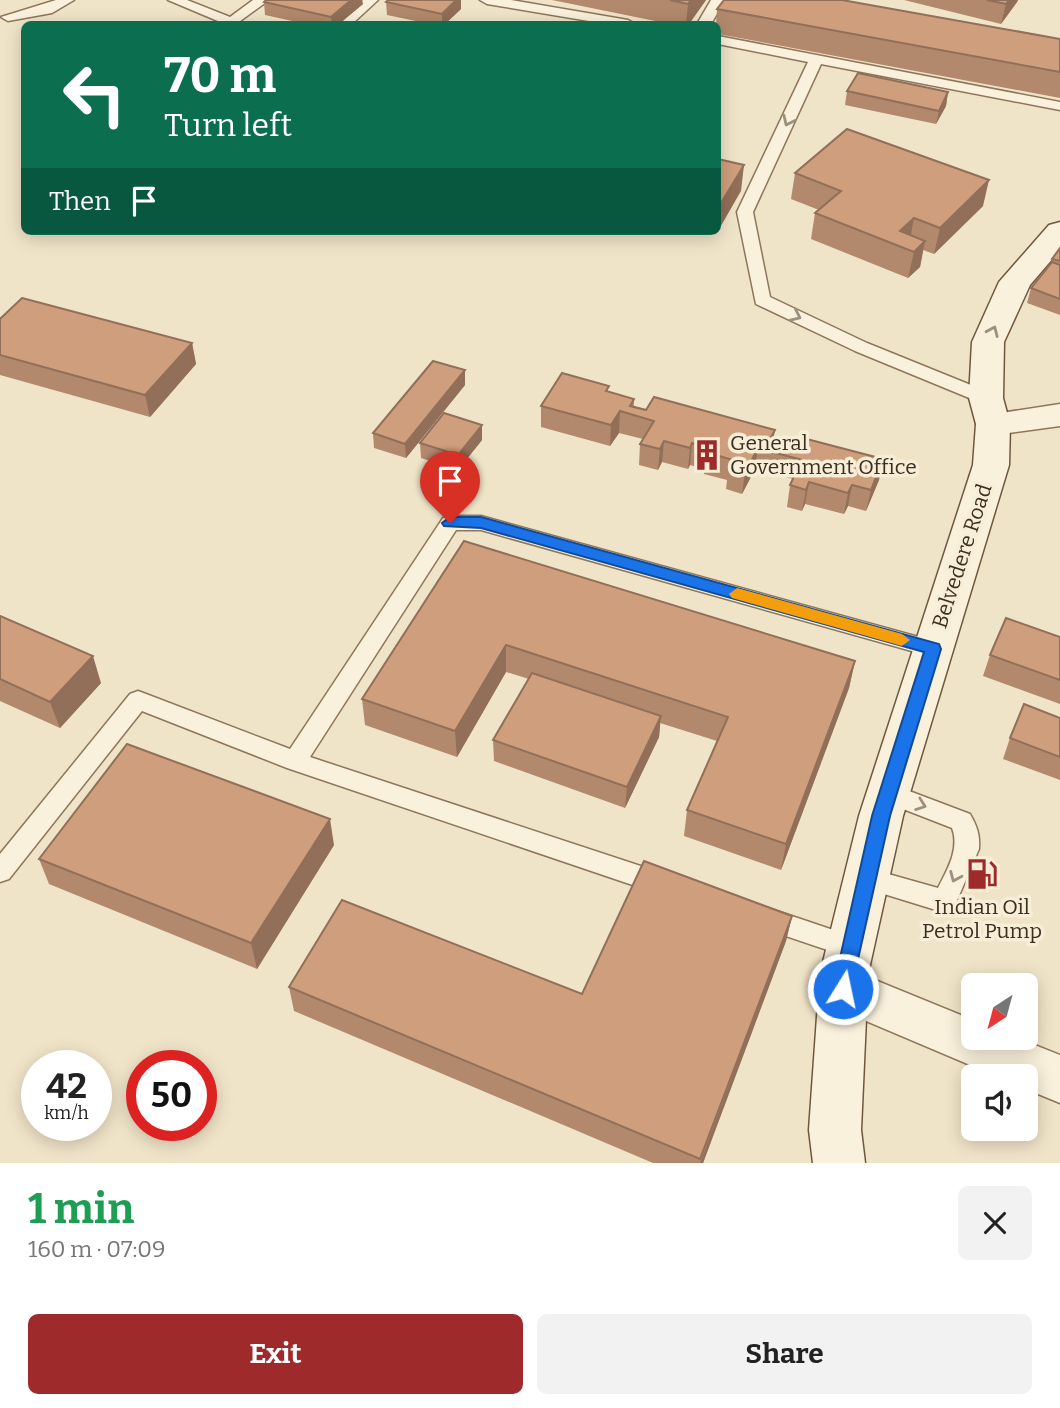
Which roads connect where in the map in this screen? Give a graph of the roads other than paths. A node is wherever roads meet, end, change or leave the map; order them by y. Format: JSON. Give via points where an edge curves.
{"nodes":[{"id":1,"x":67,"y":0,"type":"edge"},
{"id":2,"x":175,"y":0,"type":"edge"},
{"id":3,"x":262,"y":0,"type":"edge"},
{"id":4,"x":371,"y":0,"type":"edge"},
{"id":5,"x":487,"y":0,"type":"edge"},
{"id":6,"x":717,"y":0,"type":"edge"},
{"id":7,"x":771,"y":9,"type":"edge"},
{"id":8,"x":8,"y":17,"type":"dead end"},
{"id":9,"x":228,"y":21,"type":"edge"},
{"id":10,"x":232,"y":21,"type":"edge"},
{"id":11,"x":347,"y":21,"type":"edge"},
{"id":12,"x":610,"y":21,"type":"edge"},
{"id":13,"x":706,"y":21,"type":"edge"},
{"id":14,"x":721,"y":41,"type":"edge"},
{"id":15,"x":816,"y":60,"type":"junction"},
{"id":16,"x":1060,"y":106,"type":"edge"},
{"id":17,"x":1060,"y":231,"type":"edge"},
{"id":18,"x":989,"y":411,"type":"junction"},
{"id":19,"x":1060,"y":415,"type":"edge"},
{"id":20,"x":933,"y":649,"type":"junction"},
{"id":21,"x":295,"y":761,"type":"junction"},
{"id":22,"x":888,"y":793,"type":"junction"},
{"id":23,"x":0,"y":872,"type":"edge"},
{"id":24,"x":867,"y":878,"type":"junction"},
{"id":25,"x":689,"y":893,"type":"edge"},
{"id":26,"x":741,"y":910,"type":"edge"},
{"id":27,"x":847,"y":968,"type":"junction"},
{"id":28,"x":1060,"y":1079,"type":"edge"},
{"id":29,"x":839,"y":1163,"type":"edge"}],
"edges":[{"from":1,"to":8,"type":"lane","via":[[47,10]]},
{"from":2,"to":9,"type":"lane"},
{"from":3,"to":10,"type":"lane"},
{"from":4,"to":11,"type":"lane"},
{"from":5,"to":12,"type":"lane"},
{"from":6,"to":7,"type":"lane"},
{"from":6,"to":13,"type":"lane"},
{"from":14,"to":15,"type":"lane"},
{"from":15,"to":16,"type":"lane"},
{"from":15,"to":18,"type":"lane","one_way":true,"via":[[751,186],[745,212],[762,300]]},
{"from":18,"to":17,"type":"main road","name":"Belvedere Road","one_way":true,"via":[[988,342],[1015,282]]},
{"from":18,"to":19,"type":"main road"},
{"from":18,"to":20,"type":"main road","name":"Belvedere Road","via":[[991,465]]},
{"from":20,"to":21,"type":"lane","via":[[481,523],[450,523]]},
{"from":20,"to":22,"type":"main road","name":"Belvedere Road"},
{"from":21,"to":23,"type":"lane","via":[[138,701]]},
{"from":21,"to":25,"type":"lane"},
{"from":22,"to":24,"type":"main road","name":"Belvedere Road"},
{"from":22,"to":24,"type":"lane","one_way":true,"via":[[961,821],[968,838],[965,852],[946,898]]},
{"from":24,"to":27,"type":"main road","name":"Belvedere Road"},
{"from":26,"to":27,"type":"lane"},
{"from":27,"to":28,"type":"main road"},
{"from":27,"to":29,"type":"main road","name":"Belvedere Road","via":[[835,1130]]}]}
